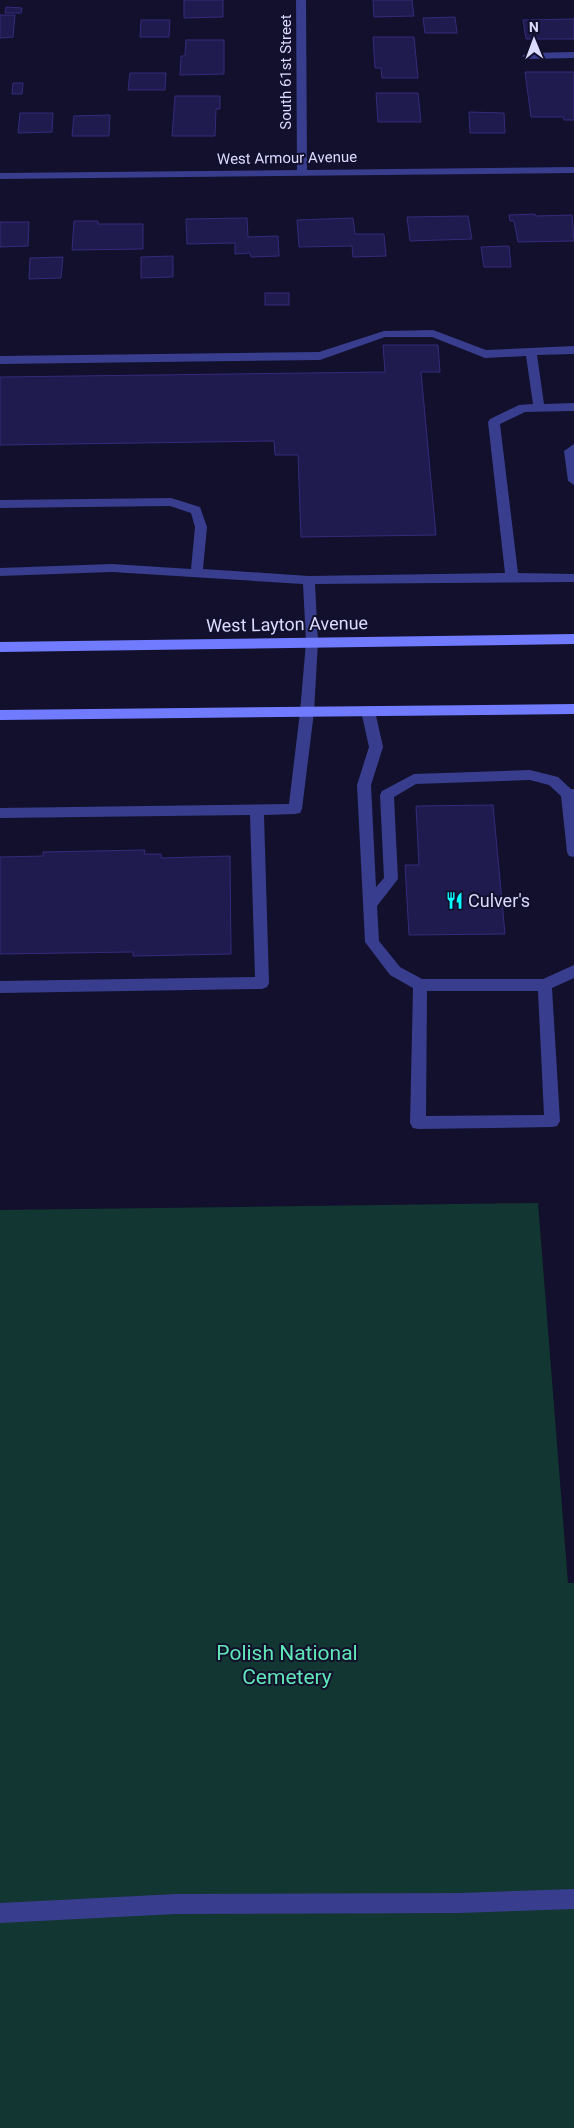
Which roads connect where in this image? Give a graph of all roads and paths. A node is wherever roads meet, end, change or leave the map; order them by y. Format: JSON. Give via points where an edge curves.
{"nodes":[{"id":1,"x":301,"y":0,"type":"edge"},
{"id":2,"x":574,"y":55,"type":"edge"},
{"id":3,"x":527,"y":56,"type":"dead end"},
{"id":4,"x":574,"y":170,"type":"edge"},
{"id":5,"x":302,"y":173,"type":"junction"},
{"id":6,"x":0,"y":176,"type":"edge"},
{"id":7,"x":574,"y":350,"type":"edge"},
{"id":8,"x":531,"y":351,"type":"junction"},
{"id":9,"x":0,"y":360,"type":"edge"},
{"id":10,"x":574,"y":407,"type":"edge"},
{"id":11,"x":539,"y":408,"type":"junction"},
{"id":12,"x":574,"y":448,"type":"edge"},
{"id":13,"x":574,"y":481,"type":"edge"},
{"id":14,"x":0,"y":504,"type":"edge"},
{"id":15,"x":0,"y":572,"type":"edge"},
{"id":16,"x":197,"y":572,"type":"junction"},
{"id":17,"x":512,"y":577,"type":"junction"},
{"id":18,"x":574,"y":578,"type":"edge"},
{"id":19,"x":309,"y":580,"type":"junction"},
{"id":20,"x":574,"y":639,"type":"edge"},
{"id":21,"x":312,"y":642,"type":"junction"},
{"id":22,"x":0,"y":647,"type":"edge"},
{"id":23,"x":574,"y":709,"type":"edge"},
{"id":24,"x":368,"y":711,"type":"junction"},
{"id":25,"x":306,"y":712,"type":"junction"},
{"id":26,"x":0,"y":715,"type":"edge"},
{"id":27,"x":571,"y":794,"type":"edge"},
{"id":28,"x":258,"y":810,"type":"junction"},
{"id":29,"x":0,"y":813,"type":"edge"},
{"id":30,"x":574,"y":852,"type":"edge"},
{"id":31,"x":370,"y":905,"type":"junction"},
{"id":32,"x":574,"y":970,"type":"edge"},
{"id":33,"x":420,"y":985,"type":"junction"},
{"id":34,"x":545,"y":985,"type":"junction"},
{"id":35,"x":0,"y":987,"type":"edge"},
{"id":36,"x":574,"y":1899,"type":"edge"},
{"id":37,"x":0,"y":1913,"type":"edge"}],
"edges":[{"from":1,"to":5,"type":"street","name":"South 61st Street"},
{"from":2,"to":3,"type":"street"},
{"from":4,"to":5,"type":"street","name":"West Armour Avenue"},
{"from":5,"to":6,"type":"street","name":"West Armour Avenue"},
{"from":7,"to":8,"type":"street"},
{"from":8,"to":9,"type":"street","via":[[485,354],[433,333],[384,334],[320,356]]},
{"from":8,"to":11,"type":"street"},
{"from":10,"to":11,"type":"street"},
{"from":11,"to":17,"type":"street","via":[[523,408],[494,422]]},
{"from":12,"to":13,"type":"street","via":[[570,451]]},
{"from":14,"to":16,"type":"street","via":[[171,502],[196,510],[201,527]]},
{"from":15,"to":16,"type":"street","via":[[112,568]]},
{"from":16,"to":19,"type":"street"},
{"from":17,"to":18,"type":"street"},
{"from":17,"to":19,"type":"street"},
{"from":19,"to":21,"type":"street"},
{"from":20,"to":21,"type":"main road","name":"West Layton Avenue"},
{"from":21,"to":22,"type":"main road","name":"West Layton Avenue"},
{"from":21,"to":25,"type":"street"},
{"from":23,"to":24,"type":"main road"},
{"from":24,"to":25,"type":"main road"},
{"from":24,"to":31,"type":"street","via":[[376,747],[364,785]]},
{"from":25,"to":26,"type":"main road"},
{"from":25,"to":28,"type":"street","via":[[295,809]]},
{"from":27,"to":30,"type":"street"},
{"from":27,"to":31,"type":"street","via":[[553,781],[530,775],[414,779],[387,795],[391,879]]},
{"from":28,"to":29,"type":"street"},
{"from":28,"to":35,"type":"street","via":[[262,983]]},
{"from":31,"to":33,"type":"street","via":[[372,942],[395,970]]},
{"from":32,"to":34,"type":"street"},
{"from":33,"to":34,"type":"street"},
{"from":33,"to":34,"type":"street","via":[[418,1122],[552,1121]]},
{"from":36,"to":37,"type":"street","via":[[459,1903],[176,1904]]}]}
